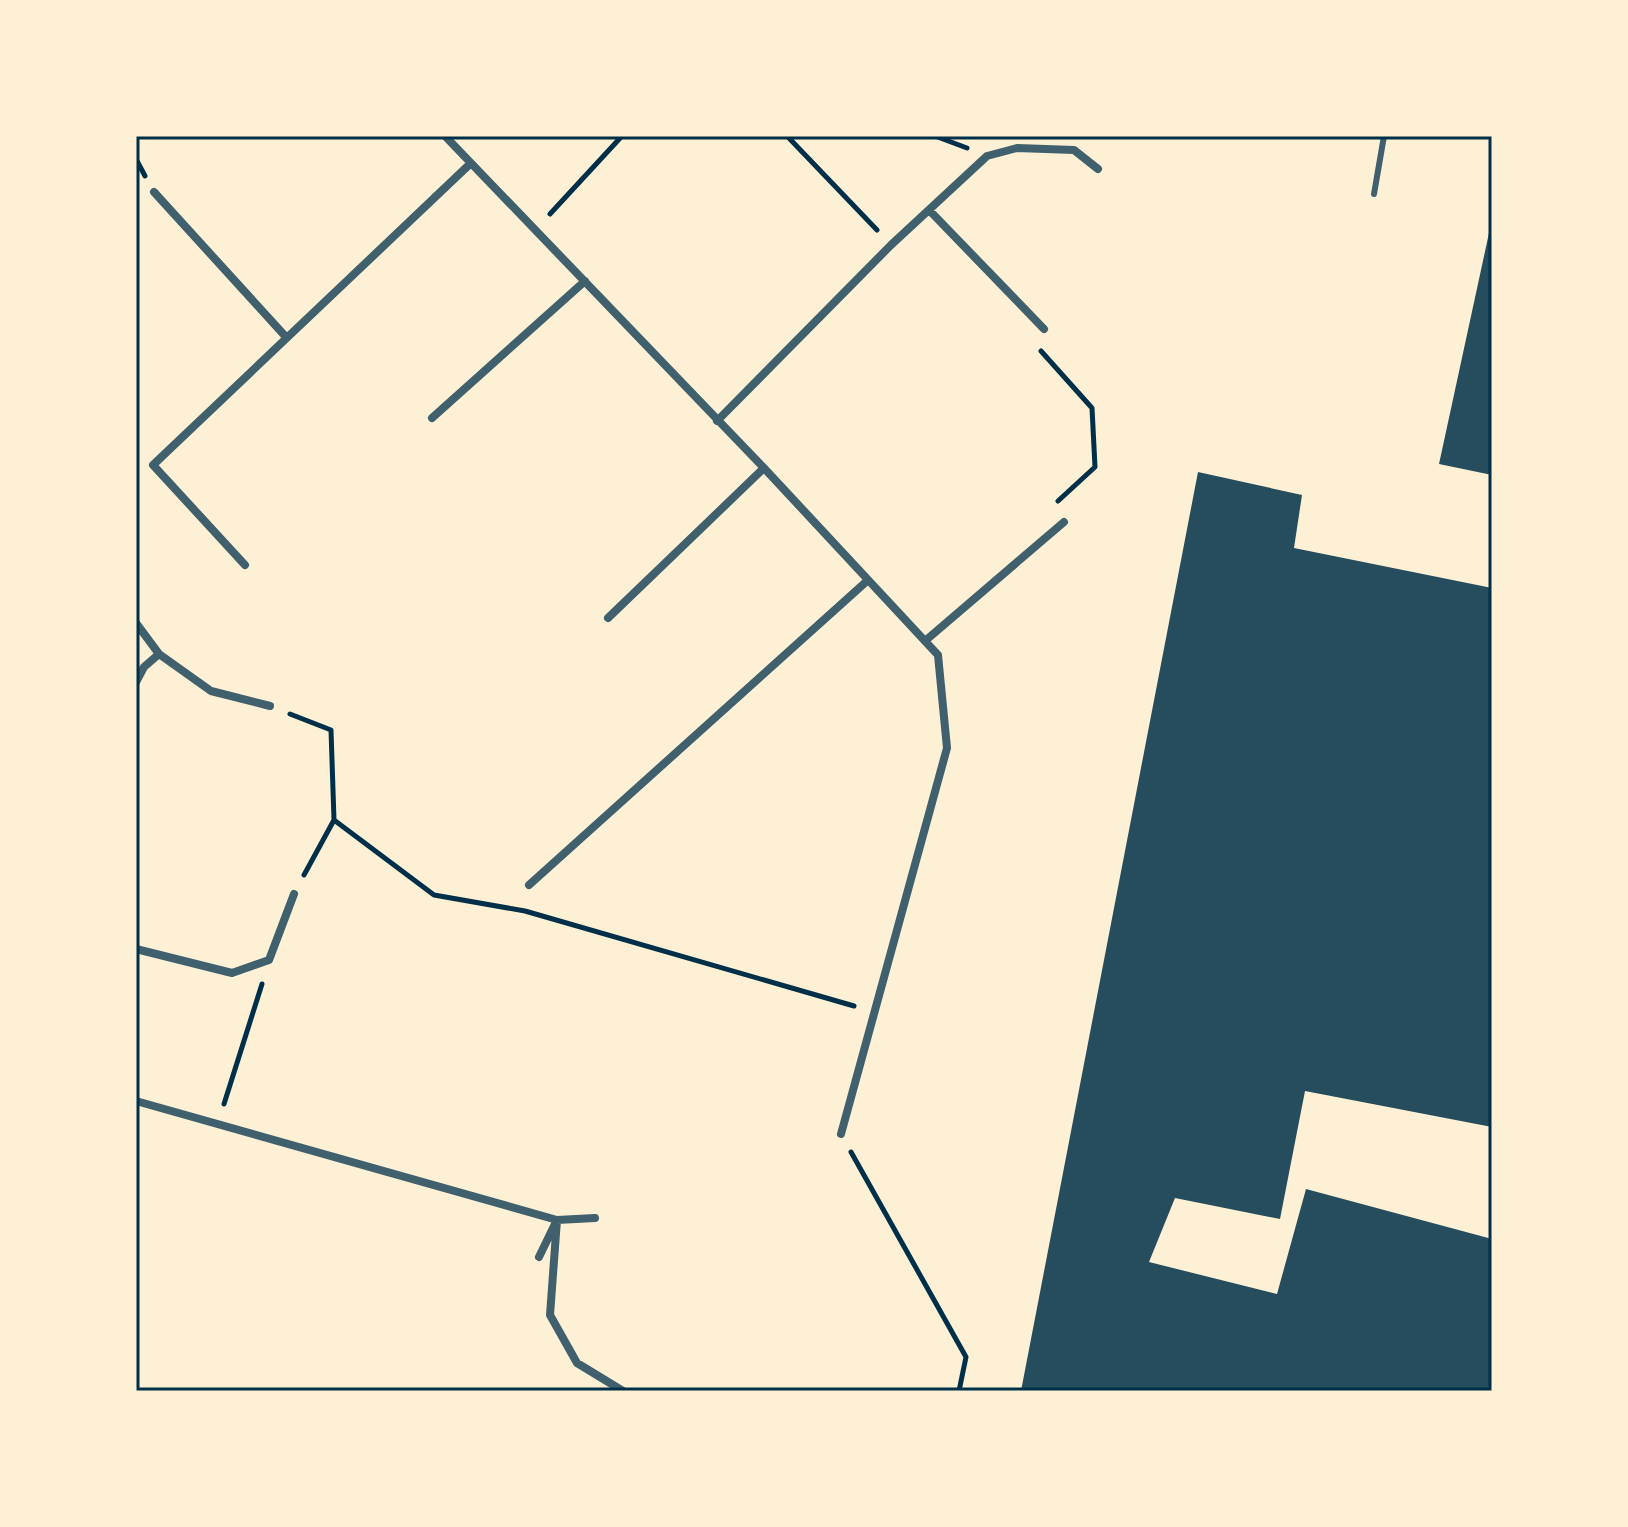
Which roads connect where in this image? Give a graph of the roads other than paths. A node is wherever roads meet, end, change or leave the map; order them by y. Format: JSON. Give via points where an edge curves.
{"nodes":[{"id":1,"x":445,"y":136,"type":"edge"},
{"id":2,"x":1384,"y":136,"type":"edge"},
{"id":3,"x":471,"y":163,"type":"junction"},
{"id":4,"x":1098,"y":169,"type":"dead end"},
{"id":5,"x":154,"y":192,"type":"dead end"},
{"id":6,"x":1374,"y":194,"type":"dead end"},
{"id":7,"x":929,"y":210,"type":"junction"},
{"id":8,"x":585,"y":281,"type":"junction"},
{"id":9,"x":1044,"y":329,"type":"road end"},
{"id":10,"x":286,"y":337,"type":"junction"},
{"id":11,"x":432,"y":418,"type":"dead end"},
{"id":12,"x":717,"y":421,"type":"junction"},
{"id":13,"x":764,"y":468,"type":"junction"},
{"id":14,"x":1064,"y":522,"type":"road end"},
{"id":15,"x":245,"y":565,"type":"dead end"},
{"id":16,"x":867,"y":581,"type":"junction"},
{"id":17,"x":608,"y":618,"type":"dead end"},
{"id":18,"x":136,"y":623,"type":"edge"},
{"id":19,"x":925,"y":641,"type":"junction"},
{"id":20,"x":159,"y":654,"type":"junction"},
{"id":21,"x":136,"y":682,"type":"edge"},
{"id":22,"x":270,"y":706,"type":"dead end"},
{"id":23,"x":529,"y":885,"type":"dead end"},
{"id":24,"x":294,"y":894,"type":"road end"},
{"id":25,"x":136,"y":949,"type":"edge"},
{"id":26,"x":136,"y":1101,"type":"edge"},
{"id":27,"x":841,"y":1134,"type":"road end"},
{"id":28,"x":595,"y":1218,"type":"dead end"},
{"id":29,"x":557,"y":1220,"type":"junction"},
{"id":30,"x":539,"y":1257,"type":"dead end"},
{"id":31,"x":623,"y":1391,"type":"edge"}],
"edges":[{"from":1,"to":3,"type":"street"},
{"from":2,"to":6,"type":"lane"},
{"from":3,"to":8,"type":"street"},
{"from":3,"to":10,"type":"street"},
{"from":4,"to":7,"type":"street","via":[[1074,150],[1017,148],[987,156]]},
{"from":5,"to":10,"type":"street"},
{"from":7,"to":9,"type":"street"},
{"from":7,"to":12,"type":"street"},
{"from":8,"to":11,"type":"street"},
{"from":8,"to":12,"type":"street"},
{"from":10,"to":15,"type":"street","via":[[153,465]]},
{"from":12,"to":13,"type":"street"},
{"from":13,"to":16,"type":"street"},
{"from":13,"to":17,"type":"street"},
{"from":14,"to":19,"type":"street"},
{"from":16,"to":19,"type":"street"},
{"from":16,"to":23,"type":"street"},
{"from":18,"to":20,"type":"street"},
{"from":19,"to":27,"type":"street","via":[[938,655],[947,748]]},
{"from":20,"to":21,"type":"street"},
{"from":20,"to":22,"type":"street","via":[[211,691]]},
{"from":24,"to":25,"type":"street","via":[[269,960],[232,973]]},
{"from":26,"to":29,"type":"street"},
{"from":28,"to":29,"type":"street"},
{"from":29,"to":30,"type":"street"},
{"from":29,"to":31,"type":"street","via":[[550,1315],[577,1363]]}]}
